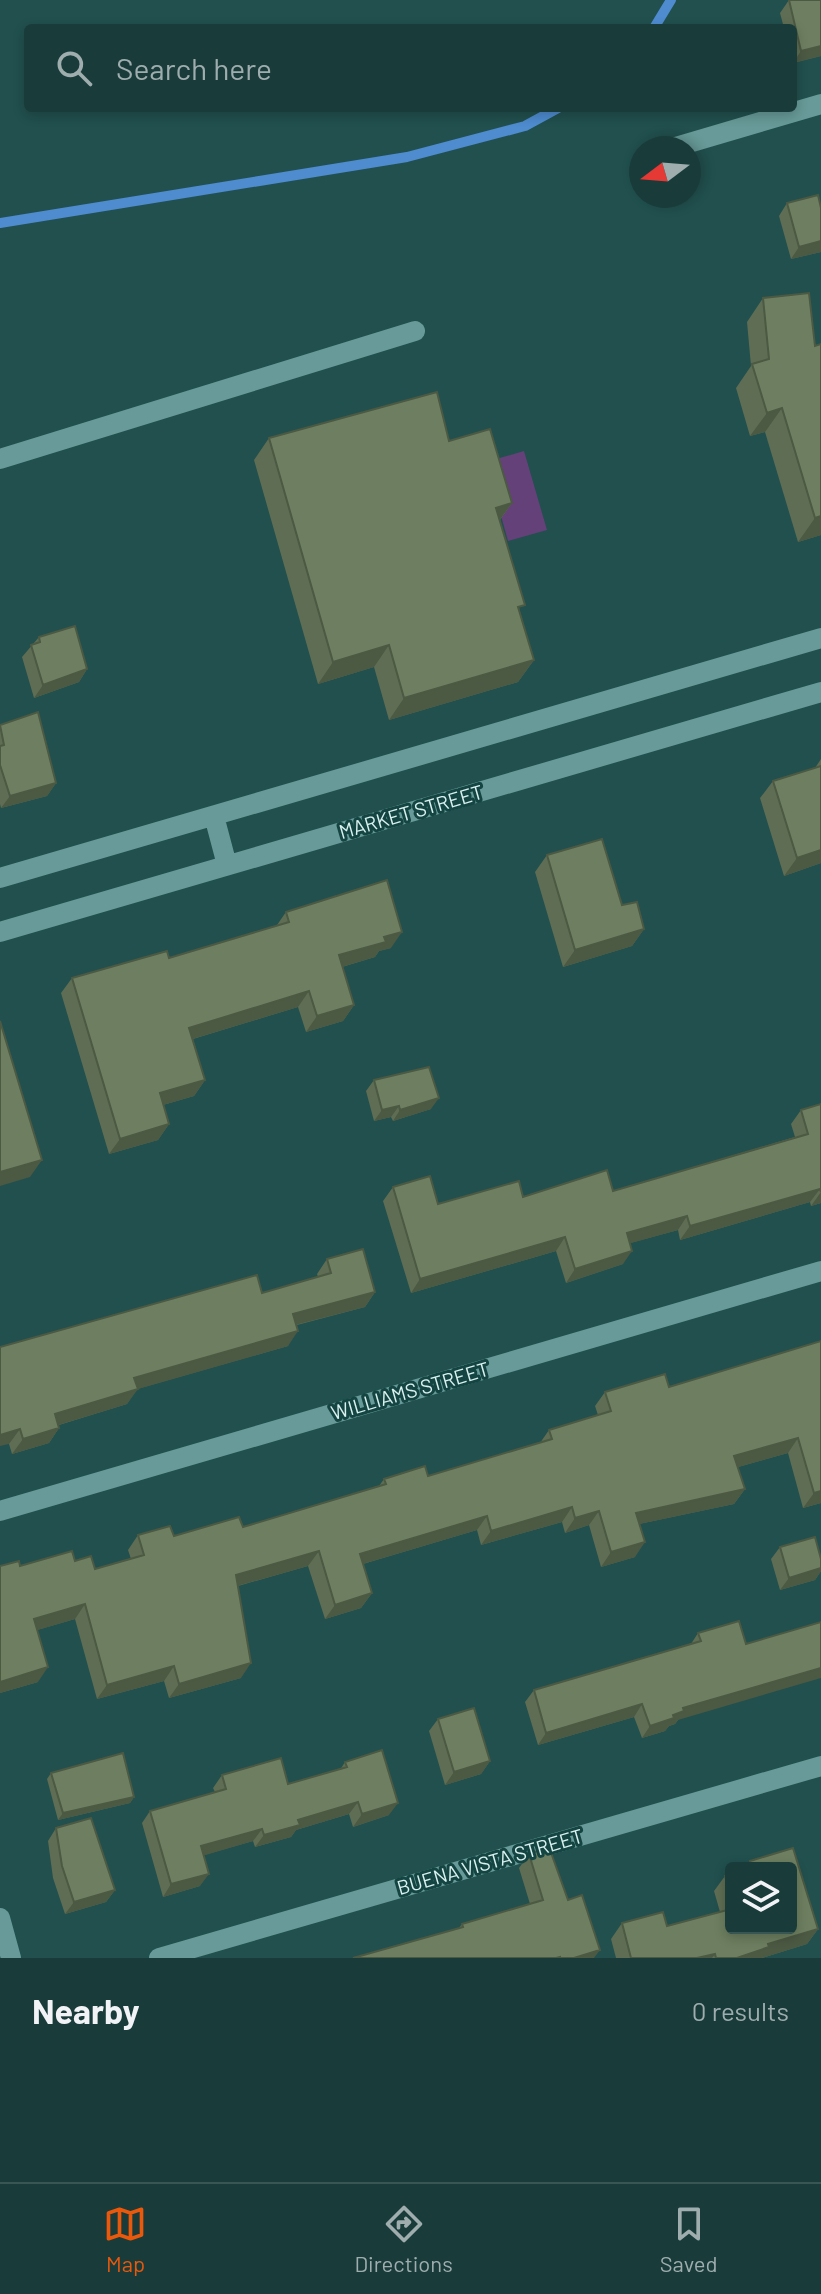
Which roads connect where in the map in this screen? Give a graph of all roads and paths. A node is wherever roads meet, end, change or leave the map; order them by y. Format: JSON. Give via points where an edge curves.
{"nodes":[{"id":1,"x":821,"y":104,"type":"edge"},
{"id":2,"x":797,"y":111,"type":"edge"},
{"id":3,"x":794,"y":112,"type":"edge"},
{"id":4,"x":701,"y":139,"type":"edge"},
{"id":5,"x":415,"y":331,"type":"dead end"},
{"id":6,"x":0,"y":459,"type":"edge"},
{"id":7,"x":821,"y":638,"type":"edge"},
{"id":8,"x":821,"y":692,"type":"edge"},
{"id":9,"x":214,"y":816,"type":"junction"},
{"id":10,"x":227,"y":865,"type":"junction"},
{"id":11,"x":0,"y":878,"type":"edge"},
{"id":12,"x":0,"y":932,"type":"edge"},
{"id":13,"x":821,"y":1271,"type":"edge"},
{"id":14,"x":0,"y":1511,"type":"edge"},
{"id":15,"x":821,"y":1766,"type":"edge"},
{"id":16,"x":0,"y":1918,"type":"edge"},
{"id":17,"x":11,"y":1958,"type":"edge"},
{"id":18,"x":159,"y":1958,"type":"edge"}],
"edges":[{"from":1,"to":2,"type":"street"},
{"from":3,"to":4,"type":"street"},
{"from":5,"to":6,"type":"street"},
{"from":7,"to":9,"type":"street"},
{"from":8,"to":10,"type":"street","name":"MARKET STREET"},
{"from":9,"to":10,"type":"street"},
{"from":9,"to":11,"type":"street"},
{"from":10,"to":12,"type":"street","name":"MARKET STREET"},
{"from":13,"to":14,"type":"street","name":"WILLIAMS STREET"},
{"from":15,"to":18,"type":"street","name":"BUENA VISTA STREET"},
{"from":16,"to":17,"type":"street"}]}
